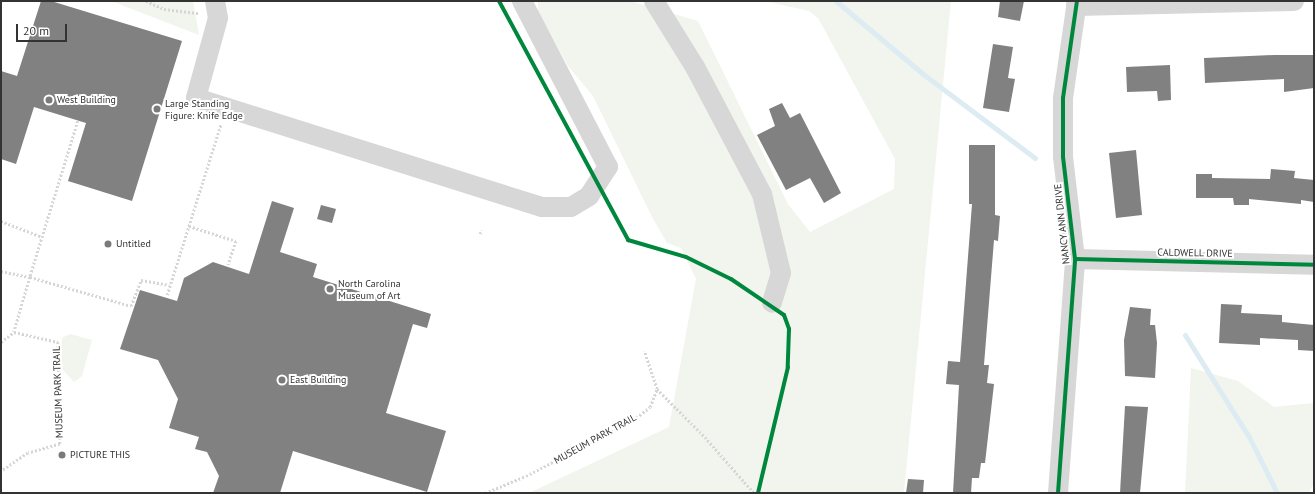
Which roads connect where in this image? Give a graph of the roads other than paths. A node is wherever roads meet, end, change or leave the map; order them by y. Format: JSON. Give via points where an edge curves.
{"nodes":[{"id":1,"x":522,"y":1,"type":"edge"},
{"id":2,"x":654,"y":1,"type":"edge"},
{"id":3,"x":1294,"y":1,"type":"edge"},
{"id":4,"x":1076,"y":4,"type":"edge"},
{"id":5,"x":209,"y":7,"type":"edge"},
{"id":6,"x":1075,"y":259,"type":"junction"},
{"id":7,"x":1314,"y":265,"type":"edge"},
{"id":8,"x":772,"y":303,"type":"dead end"},
{"id":9,"x":1058,"y":493,"type":"edge"}],
"edges":[{"from":1,"to":5,"type":"street","via":[[608,166],[589,196],[571,207],[542,207],[196,98],[218,18]]},
{"from":2,"to":8,"type":"street","via":[[695,67],[762,194],[781,274]]},
{"from":3,"to":4,"type":"street"},
{"from":4,"to":6,"type":"street","name":"NANCY ANN DRIVE","via":[[1064,71],[1063,118],[1063,157]]},
{"from":6,"to":7,"type":"street","name":"CALDWELL DRIVE"},
{"from":6,"to":9,"type":"street","name":"NANCY ANN DRIVE"}]}
